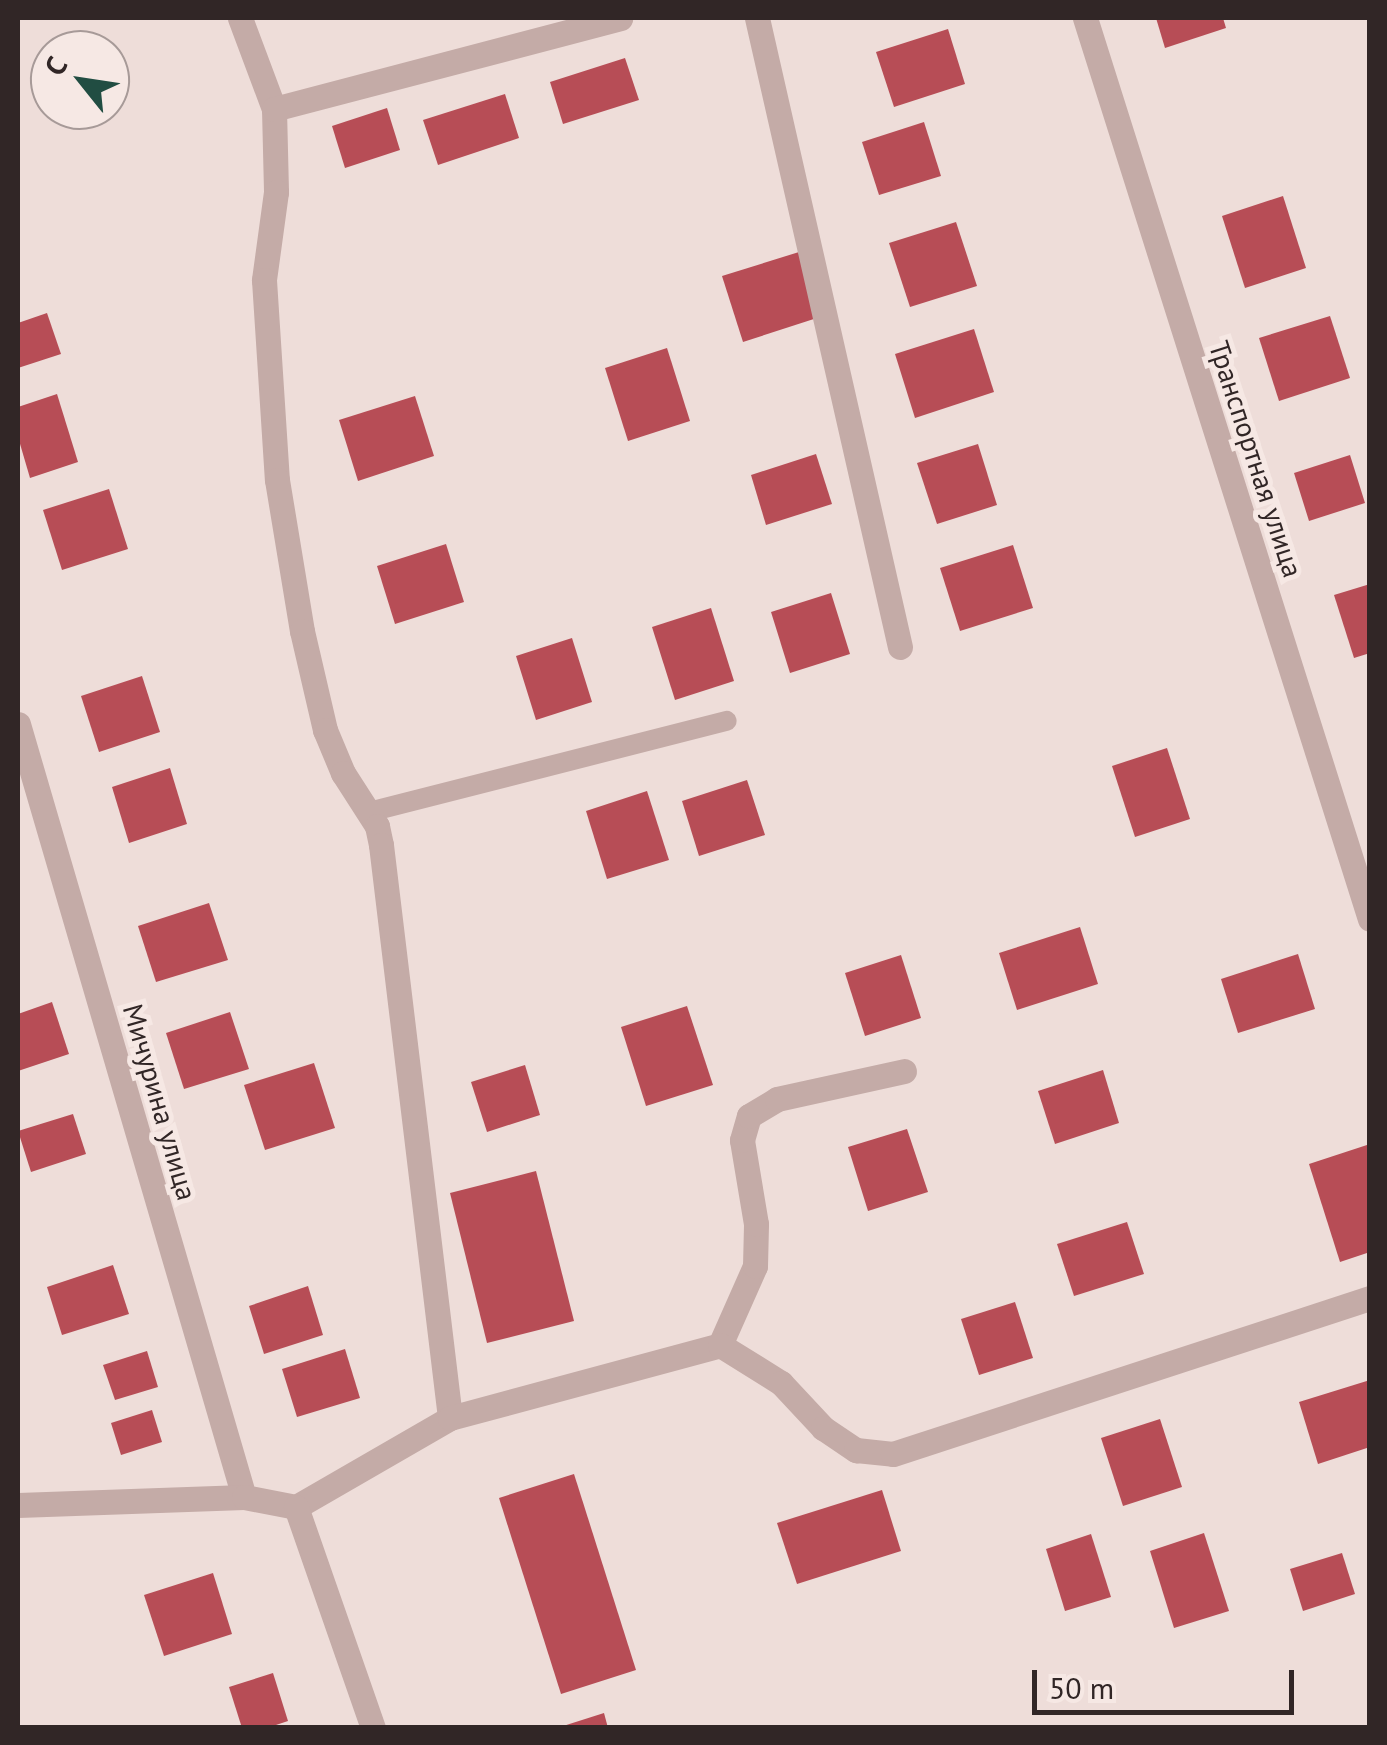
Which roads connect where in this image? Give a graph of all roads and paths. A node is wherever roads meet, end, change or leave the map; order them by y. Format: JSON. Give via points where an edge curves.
{"nodes":[{"id":1,"x":240,"y":18,"type":"edge"},
{"id":2,"x":620,"y":18,"type":"edge"},
{"id":3,"x":756,"y":18,"type":"edge"},
{"id":4,"x":1084,"y":18,"type":"edge"},
{"id":5,"x":274,"y":108,"type":"junction"},
{"id":6,"x":900,"y":647,"type":"dead end"},
{"id":7,"x":727,"y":721,"type":"dead end"},
{"id":8,"x":18,"y":724,"type":"edge"},
{"id":9,"x":368,"y":812,"type":"junction"},
{"id":10,"x":1370,"y":920,"type":"edge"},
{"id":11,"x":904,"y":1071,"type":"dead end"},
{"id":12,"x":1370,"y":1298,"type":"edge"},
{"id":13,"x":720,"y":1345,"type":"junction"},
{"id":14,"x":450,"y":1418,"type":"junction"},
{"id":15,"x":244,"y":1497,"type":"junction"},
{"id":16,"x":18,"y":1506,"type":"edge"},
{"id":17,"x":296,"y":1507,"type":"junction"},
{"id":18,"x":373,"y":1728,"type":"edge"}],
"edges":[{"from":1,"to":5,"type":"street"},
{"from":2,"to":5,"type":"street"},
{"from":3,"to":6,"type":"street"},
{"from":4,"to":10,"type":"street","name":"Транспортная улица"},
{"from":5,"to":9,"type":"street","via":[[276,192],[264,280],[277,480],[325,730]]},
{"from":7,"to":9,"type":"lane"},
{"from":8,"to":15,"type":"street","name":"Мичурина улица"},
{"from":9,"to":14,"type":"street","via":[[380,845]]},
{"from":11,"to":13,"type":"street","via":[[777,1099],[749,1116],[742,1140],[756,1224],[755,1266]]},
{"from":12,"to":13,"type":"street","via":[[893,1454],[856,1450],[823,1428],[781,1383]]},
{"from":13,"to":14,"type":"street"},
{"from":14,"to":17,"type":"street"},
{"from":15,"to":16,"type":"street"},
{"from":15,"to":17,"type":"street"},
{"from":17,"to":18,"type":"street"}]}
